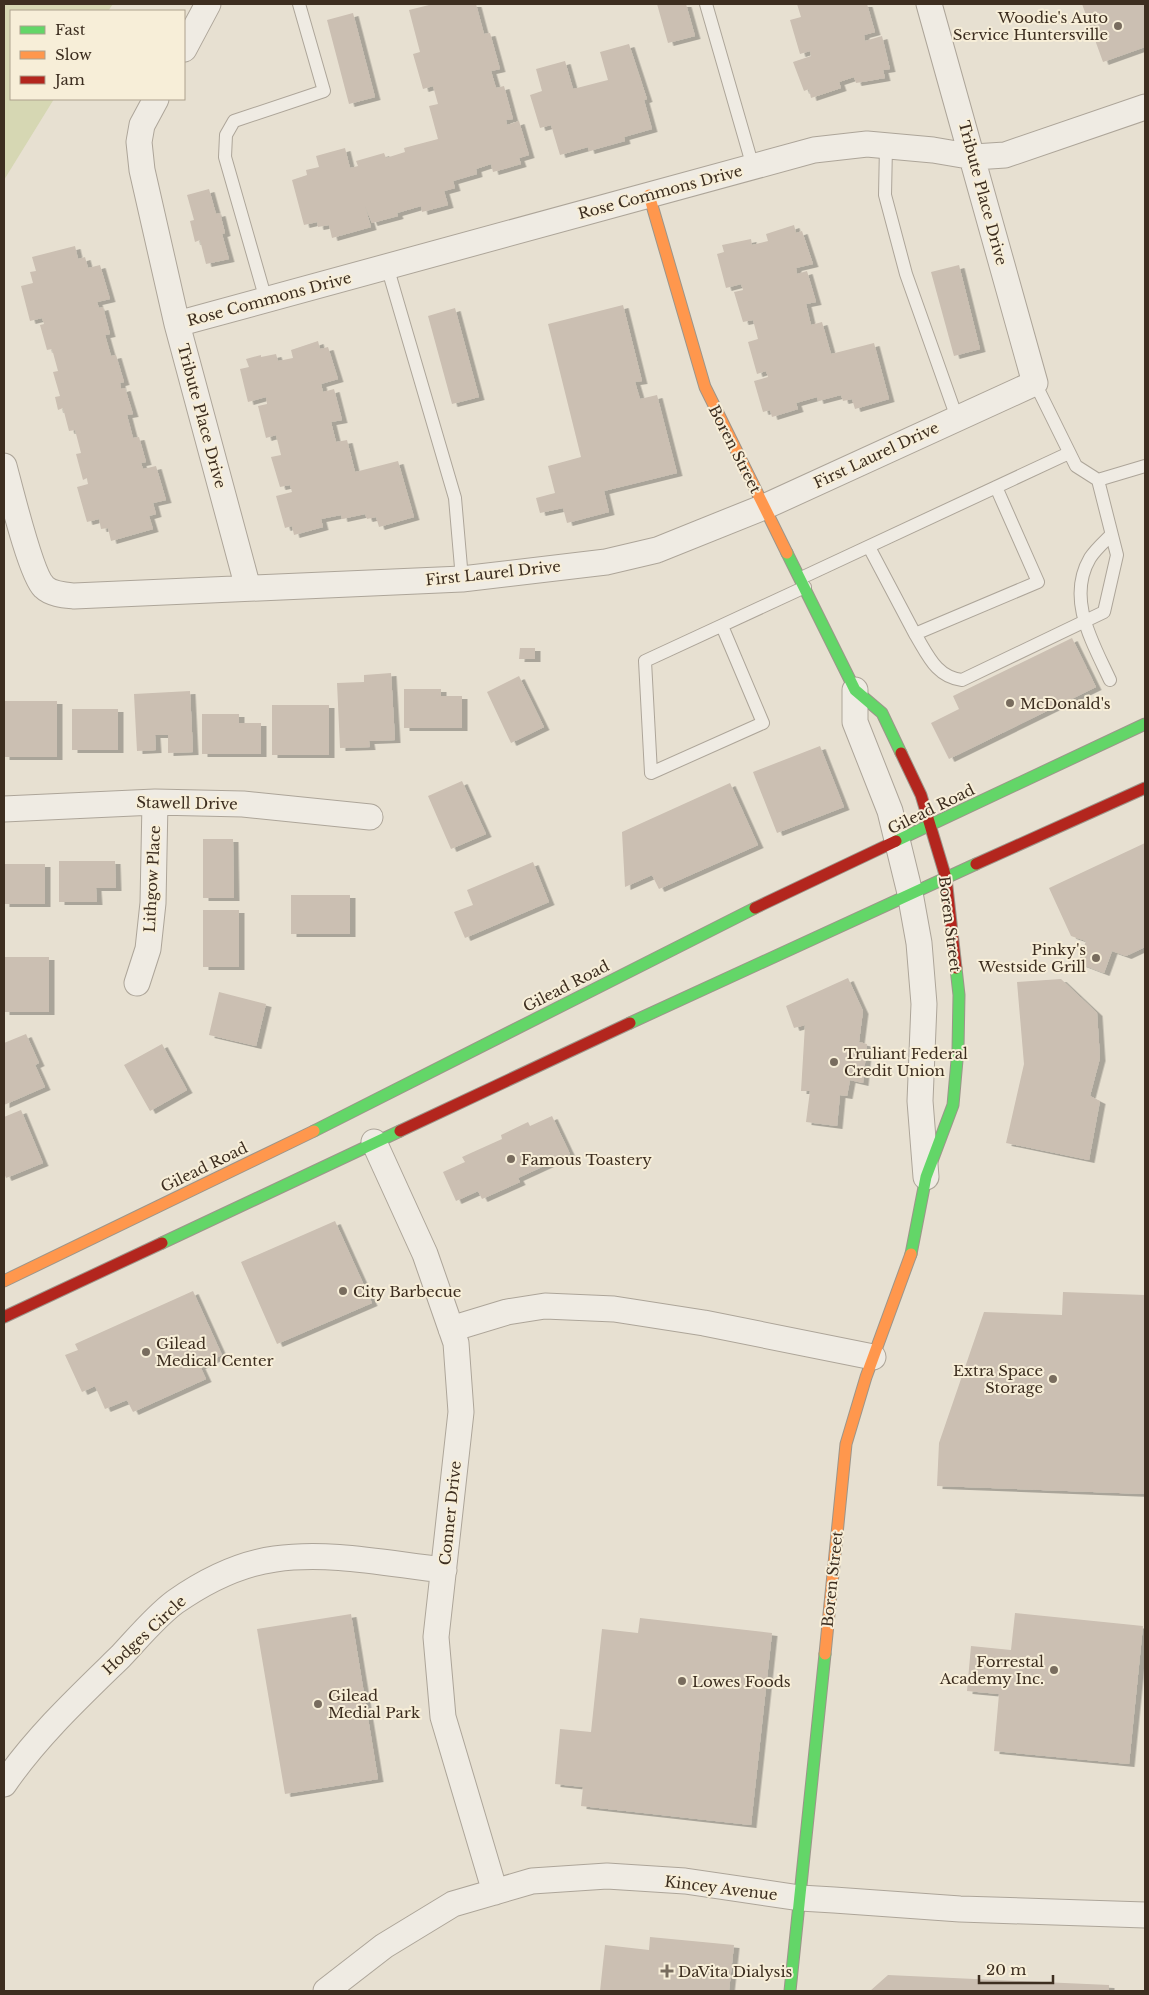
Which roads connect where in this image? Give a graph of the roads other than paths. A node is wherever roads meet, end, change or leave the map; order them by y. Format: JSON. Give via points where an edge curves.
{"nodes":[{"id":1,"x":208,"y":4,"type":"edge"},
{"id":2,"x":299,"y":4,"type":"edge"},
{"id":3,"x":706,"y":4,"type":"edge"},
{"id":4,"x":929,"y":4,"type":"edge"},
{"id":5,"x":185,"y":46,"type":"edge"},
{"id":6,"x":155,"y":100,"type":"edge"},
{"id":7,"x":1145,"y":107,"type":"edge"},
{"id":8,"x":886,"y":146,"type":"junction"},
{"id":9,"x":974,"y":157,"type":"junction"},
{"id":10,"x":753,"y":167,"type":"junction"},
{"id":11,"x":649,"y":196,"type":"junction"},
{"id":12,"x":387,"y":266,"type":"junction"},
{"id":13,"x":266,"y":300,"type":"junction"},
{"id":14,"x":177,"y":324,"type":"junction"},
{"id":15,"x":1035,"y":383,"type":"junction"},
{"id":16,"x":957,"y":418,"type":"junction"},
{"id":17,"x":1069,"y":453,"type":"junction"},
{"id":18,"x":4,"y":466,"type":"edge"},
{"id":19,"x":1145,"y":466,"type":"edge"},
{"id":20,"x":1098,"y":480,"type":"junction"},
{"id":21,"x":996,"y":487,"type":"junction"},
{"id":22,"x":764,"y":507,"type":"junction"},
{"id":23,"x":1111,"y":535,"type":"junction"},
{"id":24,"x":869,"y":547,"type":"junction"},
{"id":25,"x":462,"y":579,"type":"junction"},
{"id":26,"x":803,"y":583,"type":"junction"},
{"id":27,"x":248,"y":588,"type":"junction"},
{"id":28,"x":1083,"y":623,"type":"junction"},
{"id":29,"x":722,"y":626,"type":"junction"},
{"id":30,"x":915,"y":634,"type":"junction"},
{"id":31,"x":1110,"y":680,"type":"dead end"},
{"id":32,"x":855,"y":690,"type":"junction"},
{"id":33,"x":1145,"y":724,"type":"edge"},
{"id":34,"x":1145,"y":788,"type":"edge"},
{"id":35,"x":155,"y":802,"type":"junction"},
{"id":36,"x":4,"y":809,"type":"edge"},
{"id":37,"x":370,"y":817,"type":"dead end"},
{"id":38,"x":932,"y":826,"type":"junction"},
{"id":39,"x":898,"y":842,"type":"junction"},
{"id":40,"x":946,"y":878,"type":"junction"},
{"id":41,"x":910,"y":892,"type":"junction"},
{"id":42,"x":137,"y":984,"type":"dead end"},
{"id":43,"x":374,"y":1142,"type":"junction"},
{"id":44,"x":926,"y":1177,"type":"junction"},
{"id":45,"x":4,"y":1281,"type":"edge"},
{"id":46,"x":4,"y":1317,"type":"edge"},
{"id":47,"x":451,"y":1329,"type":"junction"},
{"id":48,"x":873,"y":1356,"type":"junction"},
{"id":49,"x":444,"y":1570,"type":"junction"},
{"id":50,"x":4,"y":1784,"type":"edge"},
{"id":51,"x":495,"y":1892,"type":"junction"},
{"id":52,"x":800,"y":1898,"type":"junction"},
{"id":53,"x":1145,"y":1915,"type":"edge"},
{"id":54,"x":326,"y":1991,"type":"edge"},
{"id":55,"x":790,"y":1991,"type":"edge"}],
"edges":[{"from":1,"to":5,"type":"street"},
{"from":2,"to":13,"type":"lane","via":[[324,92],[234,120],[226,135],[225,157]]},
{"from":3,"to":10,"type":"lane"},
{"from":4,"to":9,"type":"street","name":"Tribute Place Drive"},
{"from":6,"to":14,"type":"street","name":"Tribute Place Drive","via":[[142,125],[139,142],[142,170]]},
{"from":7,"to":9,"type":"street","name":"Rose Commons Drive","via":[[1005,155]]},
{"from":8,"to":9,"type":"street","name":"Rose Commons Drive"},
{"from":8,"to":10,"type":"street","name":"Rose Commons Drive","via":[[867,144],[814,150]]},
{"from":8,"to":16,"type":"lane","via":[[885,195],[906,274]]},
{"from":9,"to":15,"type":"street","name":"Tribute Place Drive"},
{"from":10,"to":11,"type":"street","name":"Rose Commons Drive"},
{"from":11,"to":12,"type":"street","name":"Rose Commons Drive"},
{"from":11,"to":22,"type":"main road","name":"Boren Street","via":[[704,387]]},
{"from":12,"to":13,"type":"street","name":"Rose Commons Drive"},
{"from":12,"to":25,"type":"lane","via":[[455,498]]},
{"from":13,"to":14,"type":"street","name":"Rose Commons Drive"},
{"from":14,"to":27,"type":"street","name":"Tribute Place Drive"},
{"from":15,"to":16,"type":"street","name":"First Laurel Drive"},
{"from":15,"to":17,"type":"lane"},
{"from":16,"to":22,"type":"street","name":"First Laurel Drive"},
{"from":17,"to":20,"type":"lane","via":[[1076,466]]},
{"from":17,"to":21,"type":"lane"},
{"from":18,"to":27,"type":"street","name":"First Laurel Drive","via":[[35,570],[44,587],[56,593],[74,596]]},
{"from":19,"to":20,"type":"lane"},
{"from":20,"to":23,"type":"lane"},
{"from":21,"to":24,"type":"lane"},
{"from":21,"to":30,"type":"lane","via":[[1038,582]]},
{"from":22,"to":25,"type":"street","name":"First Laurel Drive","via":[[648,552],[606,562]]},
{"from":22,"to":26,"type":"main road","name":"Boren Street"},
{"from":23,"to":28,"type":"lane","via":[[1090,558],[1082,577]]},
{"from":23,"to":28,"type":"lane","via":[[1117,555],[1104,612]]},
{"from":24,"to":26,"type":"lane"},
{"from":24,"to":30,"type":"lane"},
{"from":25,"to":27,"type":"street","name":"First Laurel Drive"},
{"from":26,"to":29,"type":"lane"},
{"from":26,"to":32,"type":"main road","name":"Boren Street"},
{"from":28,"to":30,"type":"lane","via":[[962,680],[948,678],[936,668]]},
{"from":28,"to":31,"type":"lane"},
{"from":29,"to":29,"type":"lane","via":[[644,661],[651,773],[763,723]]},
{"from":32,"to":38,"type":"main road","name":"Boren Street","via":[[882,713]]},
{"from":32,"to":39,"type":"street","name":"Boren Street","via":[[855,722],[887,801]]},
{"from":33,"to":38,"type":"main road","name":"Gilead Road"},
{"from":34,"to":40,"type":"main road"},
{"from":35,"to":36,"type":"street","name":"Stawell Drive"},
{"from":35,"to":37,"type":"street","name":"Stawell Drive","via":[[244,804]]},
{"from":35,"to":42,"type":"street","name":"Lithgow Place","via":[[153,903],[148,949]]},
{"from":38,"to":39,"type":"main road","name":"Gilead Road"},
{"from":38,"to":40,"type":"main road","name":"Boren Street"},
{"from":39,"to":41,"type":"street","name":"Boren Street"},
{"from":39,"to":45,"type":"main road","name":"Gilead Road","via":[[714,927],[389,1095]]},
{"from":40,"to":41,"type":"main road"},
{"from":40,"to":44,"type":"main road","name":"Boren Street","via":[[959,995],[958,1049],[953,1105]]},
{"from":41,"to":43,"type":"main road"},
{"from":41,"to":44,"type":"street","name":"Boren Street","via":[[920,943],[924,1004],[920,1101]]},
{"from":43,"to":46,"type":"main road"},
{"from":43,"to":47,"type":"street","name":"Conner Drive","via":[[424,1254]]},
{"from":44,"to":48,"type":"main road","name":"Boren Street","via":[[911,1253]]},
{"from":47,"to":48,"type":"street","via":[[507,1312],[545,1306],[614,1309]]},
{"from":47,"to":49,"type":"street","name":"Conner Drive","via":[[456,1343],[461,1412]]},
{"from":48,"to":52,"type":"main road","name":"Boren Street","via":[[846,1444]]},
{"from":49,"to":50,"type":"street","name":"Hodges Circle","via":[[323,1557],[294,1558],[240,1567],[209,1580],[173,1604],[58,1718],[21,1758]]},
{"from":49,"to":51,"type":"street","name":"Conner Drive","via":[[436,1637],[443,1716]]},
{"from":51,"to":52,"type":"street","name":"Kincey Avenue","via":[[532,1881],[607,1876],[685,1881]]},
{"from":51,"to":54,"type":"street","name":"Kincey Avenue","via":[[453,1904],[384,1946]]},
{"from":52,"to":53,"type":"street","name":"Kincey Avenue","via":[[960,1909]]},
{"from":52,"to":55,"type":"main road","name":"Boren Street"}]}
